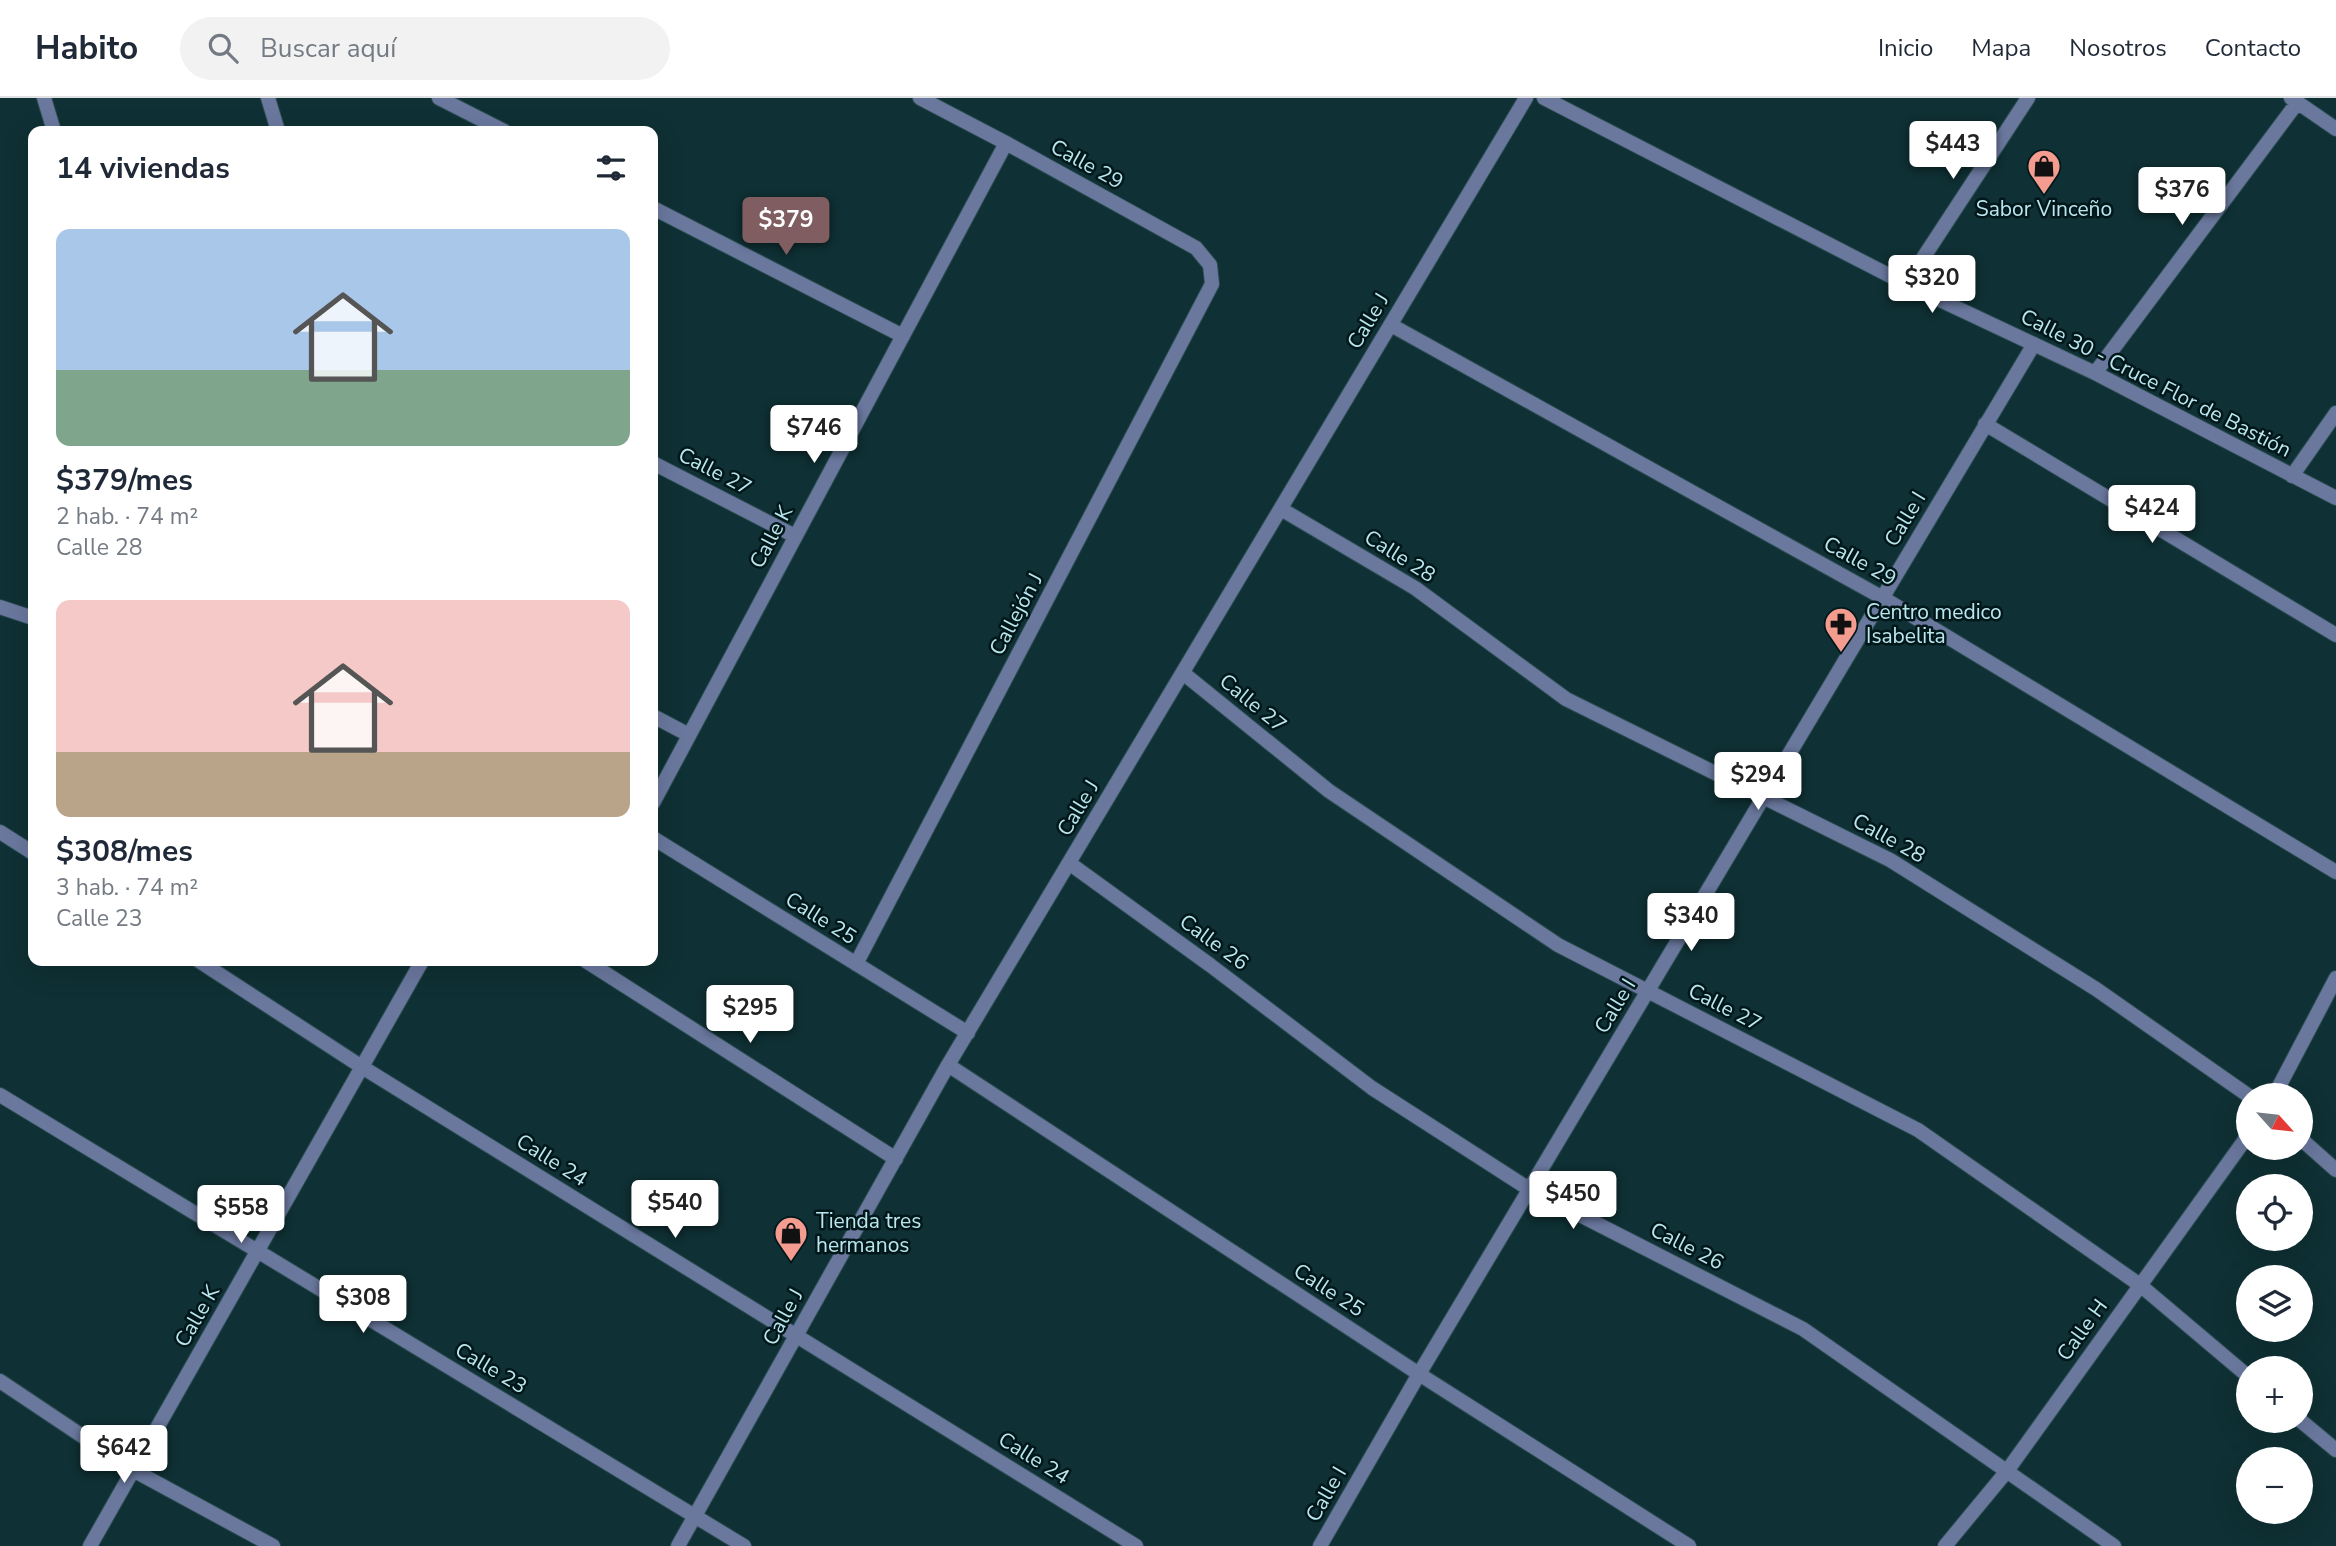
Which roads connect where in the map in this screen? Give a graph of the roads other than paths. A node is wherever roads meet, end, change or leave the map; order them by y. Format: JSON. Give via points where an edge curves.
{"nodes":[{"id":1,"x":44,"y":98,"type":"edge"},
{"id":2,"x":268,"y":98,"type":"edge"},
{"id":3,"x":439,"y":98,"type":"edge"},
{"id":4,"x":920,"y":98,"type":"edge"},
{"id":5,"x":1526,"y":98,"type":"edge"},
{"id":6,"x":1544,"y":98,"type":"edge"},
{"id":7,"x":2028,"y":98,"type":"edge"},
{"id":8,"x":2294,"y":100,"type":"edge"},
{"id":9,"x":52,"y":126,"type":"edge"},
{"id":10,"x":276,"y":126,"type":"edge"},
{"id":11,"x":494,"y":126,"type":"edge"},
{"id":12,"x":2336,"y":129,"type":"edge"},
{"id":13,"x":1006,"y":143,"type":"junction"},
{"id":14,"x":658,"y":211,"type":"edge"},
{"id":15,"x":1212,"y":284,"type":"joint"},
{"id":16,"x":1906,"y":284,"type":"junction"},
{"id":17,"x":1391,"y":325,"type":"junction"},
{"id":18,"x":903,"y":336,"type":"junction"},
{"id":19,"x":2034,"y":344,"type":"junction"},
{"id":20,"x":2095,"y":373,"type":"junction"},
{"id":21,"x":2336,"y":413,"type":"edge"},
{"id":22,"x":1985,"y":424,"type":"junction"},
{"id":23,"x":658,"y":466,"type":"edge"},
{"id":24,"x":2292,"y":476,"type":"junction"},
{"id":25,"x":2336,"y":498,"type":"edge"},
{"id":26,"x":1281,"y":509,"type":"junction"},
{"id":27,"x":795,"y":536,"type":"junction"},
{"id":28,"x":1883,"y":598,"type":"junction"},
{"id":29,"x":0,"y":607,"type":"edge"},
{"id":30,"x":28,"y":616,"type":"edge"},
{"id":31,"x":2336,"y":635,"type":"edge"},
{"id":32,"x":1183,"y":673,"type":"junction"},
{"id":33,"x":658,"y":719,"type":"edge"},
{"id":34,"x":689,"y":735,"type":"junction"},
{"id":35,"x":658,"y":794,"type":"edge"},
{"id":36,"x":1764,"y":795,"type":"junction"},
{"id":37,"x":0,"y":832,"type":"edge"},
{"id":38,"x":658,"y":841,"type":"edge"},
{"id":39,"x":28,"y":850,"type":"edge"},
{"id":40,"x":1069,"y":863,"type":"junction"},
{"id":41,"x":2336,"y":872,"type":"edge"},
{"id":42,"x":856,"y":964,"type":"junction"},
{"id":43,"x":207,"y":966,"type":"edge"},
{"id":44,"x":419,"y":966,"type":"edge"},
{"id":45,"x":594,"y":966,"type":"edge"},
{"id":46,"x":2336,"y":978,"type":"edge"},
{"id":47,"x":1648,"y":992,"type":"junction"},
{"id":48,"x":968,"y":1034,"type":"junction"},
{"id":49,"x":948,"y":1065,"type":"junction"},
{"id":50,"x":362,"y":1067,"type":"junction"},
{"id":51,"x":2281,"y":1083,"type":"edge"},
{"id":52,"x":2236,"y":1087,"type":"edge"},
{"id":53,"x":0,"y":1095,"type":"edge"},
{"id":54,"x":2314,"y":1151,"type":"edge"},
{"id":55,"x":2236,"y":1152,"type":"edge"},
{"id":56,"x":896,"y":1159,"type":"junction"},
{"id":57,"x":2336,"y":1170,"type":"edge"},
{"id":58,"x":1529,"y":1189,"type":"junction"},
{"id":59,"x":258,"y":1251,"type":"junction"},
{"id":60,"x":2140,"y":1285,"type":"junction"},
{"id":61,"x":796,"y":1336,"type":"junction"},
{"id":62,"x":2236,"y":1366,"type":"edge"},
{"id":63,"x":1419,"y":1374,"type":"junction"},
{"id":64,"x":0,"y":1381,"type":"edge"},
{"id":65,"x":2313,"y":1431,"type":"edge"},
{"id":66,"x":2336,"y":1450,"type":"edge"},
{"id":67,"x":133,"y":1470,"type":"junction"},
{"id":68,"x":2007,"y":1471,"type":"junction"},
{"id":69,"x":695,"y":1516,"type":"junction"},
{"id":70,"x":90,"y":1546,"type":"edge"},
{"id":71,"x":273,"y":1546,"type":"edge"},
{"id":72,"x":678,"y":1546,"type":"edge"},
{"id":73,"x":744,"y":1546,"type":"edge"},
{"id":74,"x":1136,"y":1546,"type":"edge"},
{"id":75,"x":1320,"y":1546,"type":"edge"},
{"id":76,"x":1689,"y":1546,"type":"edge"},
{"id":77,"x":1945,"y":1546,"type":"edge"},
{"id":78,"x":2114,"y":1546,"type":"edge"}],
"edges":[{"from":1,"to":9,"type":"street"},
{"from":2,"to":10,"type":"street"},
{"from":3,"to":11,"type":"street"},
{"from":4,"to":13,"type":"street","name":"Calle 29"},
{"from":5,"to":17,"type":"street","name":"Calle J"},
{"from":6,"to":16,"type":"street","name":"Calle 30 - Cruce Flor de Bastión"},
{"from":7,"to":16,"type":"street"},
{"from":8,"to":12,"type":"street"},
{"from":8,"to":20,"type":"street"},
{"from":13,"to":15,"type":"street","name":"Calle 29","via":[[1196,248],[1210,265]]},
{"from":13,"to":18,"type":"street","name":"Calle K"},
{"from":14,"to":18,"type":"street"},
{"from":15,"to":42,"type":"street","name":"Callejón J"},
{"from":16,"to":19,"type":"street","name":"Calle 30 - Cruce Flor de Bastión"},
{"from":17,"to":26,"type":"street","name":"Calle J"},
{"from":17,"to":28,"type":"street","name":"Calle 29"},
{"from":18,"to":27,"type":"street","name":"Calle K"},
{"from":19,"to":20,"type":"street","name":"Calle 30 - Cruce Flor de Bastión"},
{"from":19,"to":22,"type":"street","name":"Calle I"},
{"from":20,"to":24,"type":"street","name":"Calle 30 - Cruce Flor de Bastión"},
{"from":21,"to":24,"type":"street"},
{"from":22,"to":28,"type":"street","name":"Calle I"},
{"from":22,"to":31,"type":"street"},
{"from":23,"to":27,"type":"street","name":"Calle 27"},
{"from":24,"to":25,"type":"street","name":"Calle 30 - Cruce Flor de Bastión"},
{"from":26,"to":32,"type":"street","name":"Calle J"},
{"from":26,"to":36,"type":"street","name":"Calle 28","via":[[1415,589],[1566,699]]},
{"from":27,"to":34,"type":"street","name":"Calle K"},
{"from":28,"to":36,"type":"street","name":"Calle I"},
{"from":28,"to":41,"type":"street","name":"Calle 29"},
{"from":29,"to":30,"type":"street"},
{"from":32,"to":40,"type":"street","name":"Calle J"},
{"from":32,"to":47,"type":"street","name":"Calle 27","via":[[1329,790],[1558,945]]},
{"from":33,"to":34,"type":"street"},
{"from":34,"to":35,"type":"street","name":"Calle K"},
{"from":36,"to":47,"type":"street","name":"Calle I"},
{"from":36,"to":52,"type":"street","name":"Calle 28","via":[[1890,860],[2096,989]]},
{"from":37,"to":39,"type":"street"},
{"from":38,"to":42,"type":"street","name":"Calle 25"},
{"from":40,"to":48,"type":"street","name":"Calle J"},
{"from":40,"to":58,"type":"street","name":"Calle 26","via":[[1371,1088]]},
{"from":42,"to":48,"type":"street","name":"Calle 25"},
{"from":43,"to":50,"type":"street","name":"Calle 24"},
{"from":44,"to":50,"type":"street","name":"Calle K"},
{"from":45,"to":56,"type":"street"},
{"from":46,"to":51,"type":"street"},
{"from":47,"to":58,"type":"street","name":"Calle I"},
{"from":47,"to":60,"type":"street","name":"Calle 27","via":[[1918,1130]]},
{"from":48,"to":49,"type":"street","name":"Calle J"},
{"from":49,"to":56,"type":"street","name":"Calle J"},
{"from":49,"to":63,"type":"street","name":"Calle 25"},
{"from":50,"to":59,"type":"street","name":"Calle K"},
{"from":50,"to":61,"type":"street","name":"Calle 24"},
{"from":53,"to":59,"type":"street","name":"Calle 23"},
{"from":54,"to":57,"type":"street"},
{"from":55,"to":60,"type":"street","name":"Calle H"},
{"from":56,"to":61,"type":"street","name":"Calle J"},
{"from":58,"to":63,"type":"street","name":"Calle I"},
{"from":58,"to":68,"type":"street","name":"Calle 26","via":[[1803,1329]]},
{"from":59,"to":67,"type":"street","name":"Calle K"},
{"from":59,"to":69,"type":"street","name":"Calle 23"},
{"from":60,"to":62,"type":"street","name":"Calle 27"},
{"from":60,"to":68,"type":"street","name":"Calle H"},
{"from":61,"to":69,"type":"street","name":"Calle J"},
{"from":61,"to":74,"type":"street","name":"Calle 24"},
{"from":63,"to":75,"type":"street","name":"Calle I"},
{"from":63,"to":76,"type":"street","name":"Calle 25"},
{"from":64,"to":67,"type":"street"},
{"from":65,"to":66,"type":"street"},
{"from":67,"to":70,"type":"street","name":"Calle K"},
{"from":67,"to":71,"type":"street"},
{"from":68,"to":77,"type":"street","name":"Calle H"},
{"from":68,"to":78,"type":"street","name":"Calle 26"},
{"from":69,"to":72,"type":"street","name":"Calle J"},
{"from":69,"to":73,"type":"street","name":"Calle 23"}]}
